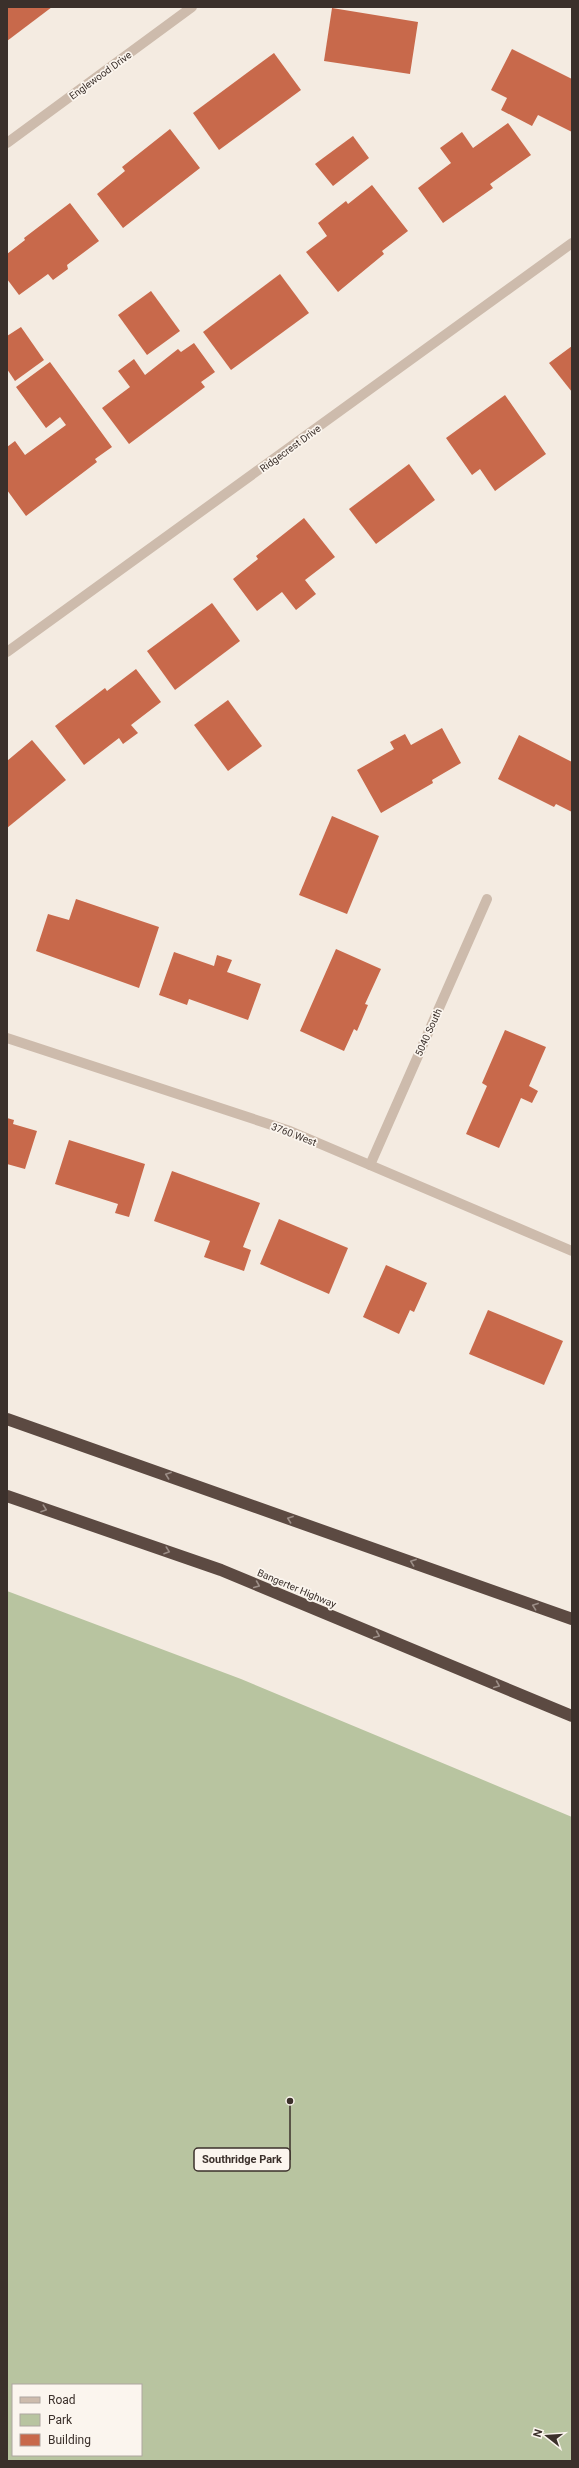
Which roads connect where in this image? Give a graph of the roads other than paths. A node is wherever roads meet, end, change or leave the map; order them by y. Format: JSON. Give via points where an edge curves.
{"nodes":[{"id":1,"x":192,"y":7,"type":"edge"},
{"id":2,"x":7,"y":143,"type":"edge"},
{"id":3,"x":572,"y":243,"type":"edge"},
{"id":4,"x":7,"y":652,"type":"edge"},
{"id":5,"x":486,"y":899,"type":"dead end"},
{"id":6,"x":7,"y":1038,"type":"edge"},
{"id":7,"x":370,"y":1165,"type":"junction"},
{"id":8,"x":572,"y":1251,"type":"edge"},
{"id":9,"x":7,"y":1419,"type":"edge"},
{"id":10,"x":7,"y":1496,"type":"edge"},
{"id":11,"x":572,"y":1619,"type":"edge"},
{"id":12,"x":572,"y":1716,"type":"edge"}],
"edges":[{"from":1,"to":2,"type":"street","name":"Englewood Drive"},
{"from":3,"to":4,"type":"street","name":"Ridgecrest Drive"},
{"from":5,"to":7,"type":"street","name":"5040 South"},
{"from":6,"to":7,"type":"street","name":"3760 West","via":[[290,1131]]},
{"from":7,"to":8,"type":"street","name":"3760 West"},
{"from":11,"to":9,"type":"highway","one_way":true},
{"from":10,"to":12,"type":"highway","name":"Bangerter Highway","one_way":true,"via":[[221,1570]]}]}
